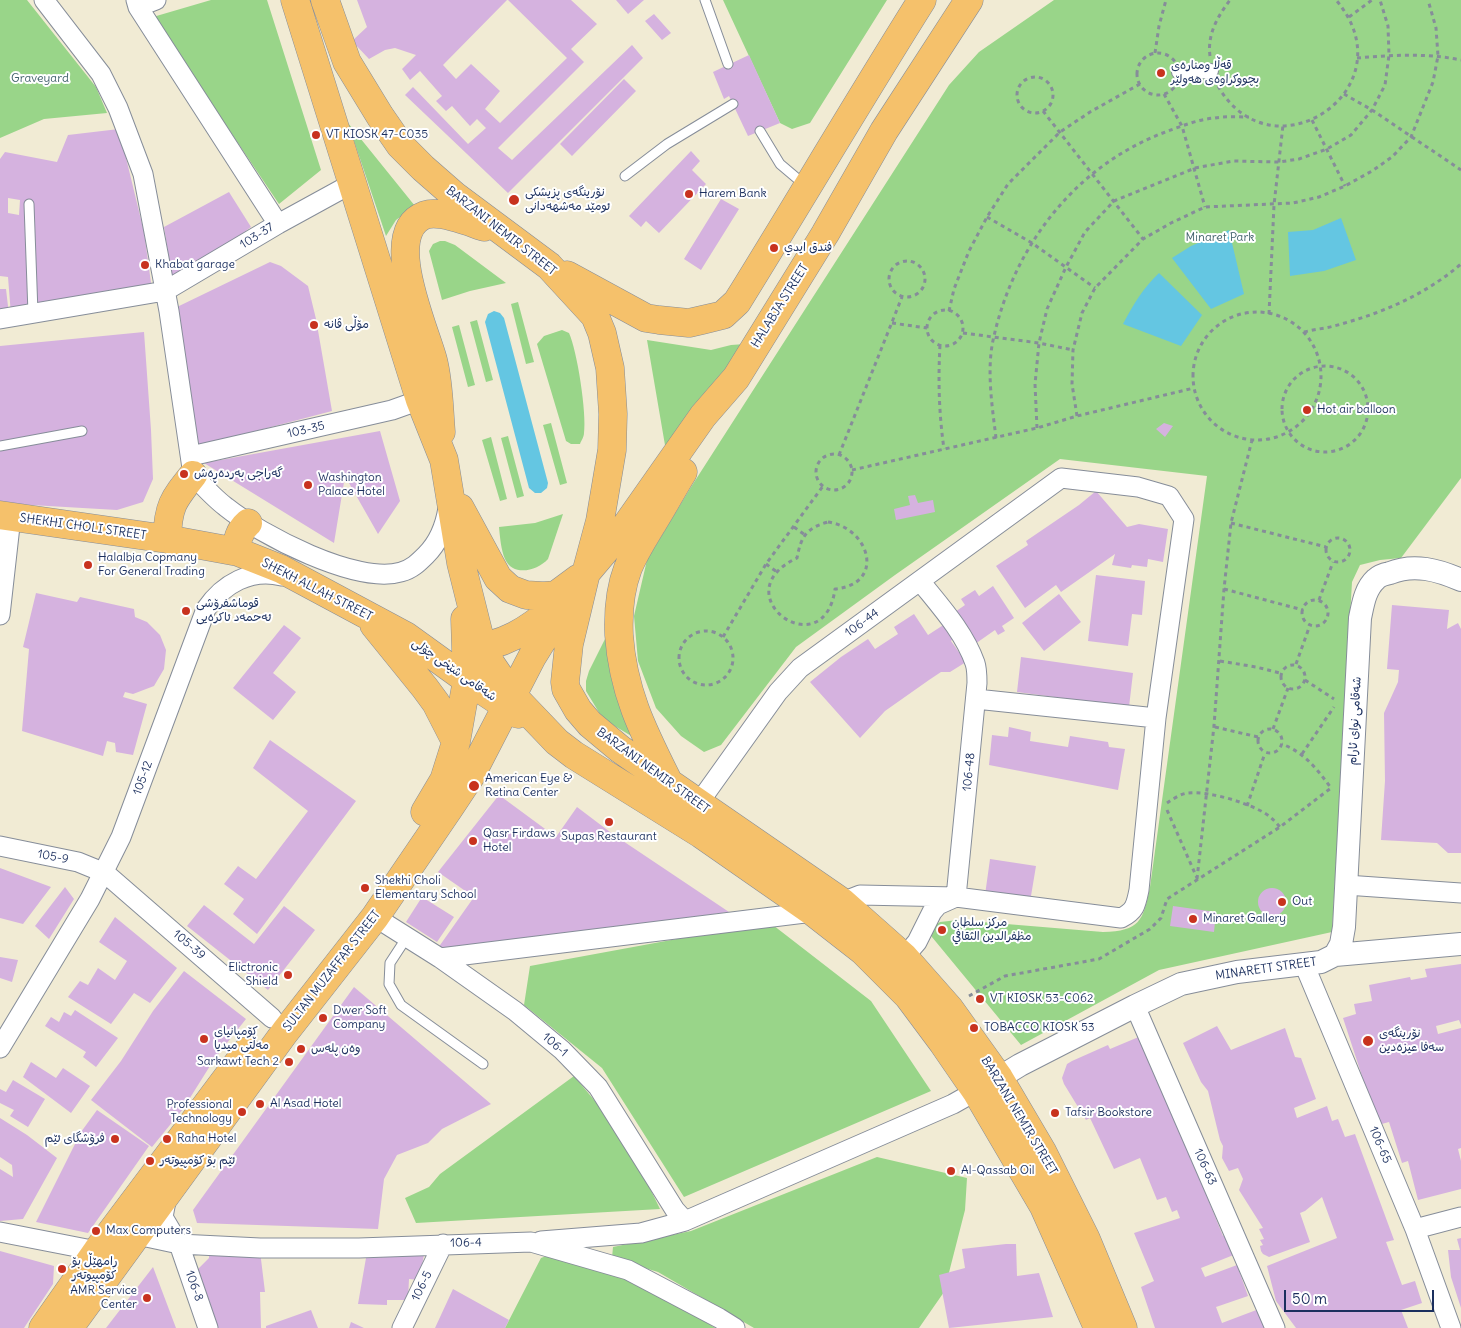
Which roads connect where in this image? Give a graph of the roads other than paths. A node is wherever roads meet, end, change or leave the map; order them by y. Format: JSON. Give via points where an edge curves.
{"nodes":[{"id":1,"x":44,"y":0,"type":"edge"},
{"id":2,"x":156,"y":0,"type":"edge"},
{"id":3,"x":295,"y":0,"type":"edge"},
{"id":4,"x":325,"y":0,"type":"edge"},
{"id":5,"x":705,"y":0,"type":"edge"},
{"id":6,"x":922,"y":0,"type":"edge"},
{"id":7,"x":969,"y":0,"type":"edge"},
{"id":8,"x":137,"y":3,"type":"edge"},
{"id":9,"x":728,"y":64,"type":"dead end"},
{"id":10,"x":1211,"y":71,"type":"road end"},
{"id":11,"x":1179,"y":72,"type":"road end"},
{"id":12,"x":733,"y":104,"type":"dead end"},
{"id":13,"x":760,"y":131,"type":"dead end"},
{"id":14,"x":625,"y":176,"type":"dead end"},
{"id":15,"x":351,"y":184,"type":"junction"},
{"id":16,"x":808,"y":188,"type":"junction"},
{"id":17,"x":29,"y":204,"type":"dead end"},
{"id":18,"x":278,"y":224,"type":"junction"},
{"id":19,"x":505,"y":233,"type":"junction"},
{"id":20,"x":549,"y":266,"type":"junction"},
{"id":21,"x":165,"y":291,"type":"junction"},
{"id":22,"x":33,"y":313,"type":"junction"},
{"id":23,"x":0,"y":319,"type":"edge"},
{"id":24,"x":736,"y":378,"type":"junction"},
{"id":25,"x":420,"y":400,"type":"junction"},
{"id":26,"x":82,"y":431,"type":"dead end"},
{"id":27,"x":0,"y":446,"type":"edge"},
{"id":28,"x":444,"y":460,"type":"junction"},
{"id":29,"x":192,"y":465,"type":"junction"},
{"id":30,"x":450,"y":489,"type":"junction"},
{"id":31,"x":6,"y":516,"type":"edge"},
{"id":32,"x":248,"y":523,"type":"junction"},
{"id":33,"x":167,"y":539,"type":"junction"},
{"id":34,"x":238,"y":552,"type":"junction"},
{"id":35,"x":1461,"y":580,"type":"edge"},
{"id":36,"x":920,"y":581,"type":"junction"},
{"id":37,"x":579,"y":582,"type":"junction"},
{"id":38,"x":317,"y":588,"type":"junction"},
{"id":39,"x":363,"y":613,"type":"junction"},
{"id":40,"x":0,"y":616,"type":"edge"},
{"id":41,"x":406,"y":636,"type":"junction"},
{"id":42,"x":475,"y":647,"type":"junction"},
{"id":43,"x":467,"y":680,"type":"junction"},
{"id":44,"x":976,"y":699,"type":"junction"},
{"id":45,"x":510,"y":701,"type":"junction"},
{"id":46,"x":1156,"y":718,"type":"junction"},
{"id":47,"x":456,"y":742,"type":"junction"},
{"id":48,"x":557,"y":742,"type":"joint"},
{"id":49,"x":669,"y":783,"type":"junction"},
{"id":50,"x":698,"y":804,"type":"junction"},
{"id":51,"x":0,"y":846,"type":"edge"},
{"id":52,"x":105,"y":873,"type":"junction"},
{"id":53,"x":1346,"y":885,"type":"junction"},
{"id":54,"x":1461,"y":893,"type":"edge"},
{"id":55,"x":956,"y":897,"type":"junction"},
{"id":56,"x":842,"y":902,"type":"junction"},
{"id":57,"x":813,"y":912,"type":"junction"},
{"id":58,"x":375,"y":917,"type":"junction"},
{"id":59,"x":407,"y":937,"type":"junction"},
{"id":60,"x":1461,"y":944,"type":"edge"},
{"id":61,"x":1335,"y":955,"type":"junction"},
{"id":62,"x":904,"y":957,"type":"junction"},
{"id":63,"x":440,"y":958,"type":"junction"},
{"id":64,"x":1304,"y":964,"type":"junction"},
{"id":65,"x":1135,"y":1006,"type":"junction"},
{"id":66,"x":272,"y":1018,"type":"junction"},
{"id":67,"x":8,"y":1020,"type":"edge"},
{"id":68,"x":0,"y":1048,"type":"edge"},
{"id":69,"x":483,"y":1064,"type":"dead end"},
{"id":70,"x":999,"y":1078,"type":"junction"},
{"id":71,"x":976,"y":1092,"type":"junction"},
{"id":72,"x":167,"y":1194,"type":"junction"},
{"id":73,"x":1461,"y":1216,"type":"edge"},
{"id":74,"x":684,"y":1221,"type":"junction"},
{"id":75,"x":1415,"y":1229,"type":"junction"},
{"id":76,"x":0,"y":1232,"type":"edge"},
{"id":77,"x":137,"y":1235,"type":"junction"},
{"id":78,"x":531,"y":1242,"type":"junction"},
{"id":79,"x":179,"y":1244,"type":"junction"},
{"id":80,"x":443,"y":1244,"type":"junction"},
{"id":81,"x":97,"y":1251,"type":"junction"},
{"id":82,"x":43,"y":1328,"type":"edge"},
{"id":83,"x":69,"y":1328,"type":"edge"},
{"id":84,"x":208,"y":1328,"type":"edge"},
{"id":85,"x":402,"y":1328,"type":"edge"},
{"id":86,"x":735,"y":1328,"type":"edge"},
{"id":87,"x":1098,"y":1328,"type":"edge"},
{"id":88,"x":1123,"y":1328,"type":"edge"},
{"id":89,"x":1276,"y":1328,"type":"edge"},
{"id":90,"x":1451,"y":1328,"type":"edge"}],
"edges":[{"from":1,"to":21,"type":"street","via":[[101,74],[118,108],[143,174]]},
{"from":2,"to":8,"type":"street"},
{"from":3,"to":15,"type":"main road"},
{"from":4,"to":19,"type":"main road","name":"BARZANI NEMIR STREET","via":[[347,62],[400,145],[455,196]]},
{"from":5,"to":9,"type":"lane"},
{"from":6,"to":16,"type":"main road"},
{"from":7,"to":24,"type":"main road","name":"HALABJA STREET","via":[[884,131]]},
{"from":8,"to":18,"type":"street"},
{"from":10,"to":11,"type":"street"},
{"from":12,"to":14,"type":"lane","via":[[667,144]]},
{"from":13,"to":16,"type":"lane","via":[[780,164]]},
{"from":15,"to":18,"type":"street","name":"103-37"},
{"from":15,"to":25,"type":"main road"},
{"from":16,"to":20,"type":"main road","via":[[736,302],[715,318],[689,323],[646,318]]},
{"from":17,"to":22,"type":"lane"},
{"from":18,"to":21,"type":"street","name":"103-37"},
{"from":19,"to":20,"type":"main road","name":"BARZANI NEMIR STREET"},
{"from":19,"to":28,"type":"main road","via":[[437,214],[419,219],[407,238],[405,264],[436,372]]},
{"from":20,"to":37,"type":"main road","name":"BARZANI NEMIR STREET","via":[[595,316],[610,368],[612,450],[600,521]]},
{"from":21,"to":22,"type":"street"},
{"from":21,"to":29,"type":"street"},
{"from":22,"to":23,"type":"street"},
{"from":24,"to":37,"type":"main road","name":"HALABJA STREET","via":[[703,416],[625,527]]},
{"from":24,"to":49,"type":"main road","via":[[632,559],[620,599],[623,673],[643,732]]},
{"from":25,"to":28,"type":"main road"},
{"from":25,"to":29,"type":"street","name":"103-35"},
{"from":26,"to":27,"type":"lane"},
{"from":28,"to":30,"type":"main road"},
{"from":29,"to":32,"type":"street","via":[[210,494]]},
{"from":29,"to":33,"type":"main road","via":[[172,504]]},
{"from":30,"to":32,"type":"street","via":[[443,531],[416,566],[400,573],[364,573],[335,565]]},
{"from":30,"to":37,"type":"main road","via":[[498,578],[510,589],[526,595],[556,595]]},
{"from":30,"to":42,"type":"main road","via":[[461,563],[479,635]]},
{"from":31,"to":33,"type":"main road","name":"SHEKHI CHOLI STREET"},
{"from":31,"to":40,"type":"street"},
{"from":32,"to":34,"type":"main road","via":[[238,539]]},
{"from":33,"to":34,"type":"main road","name":"SHEKH ALLAH STREET"},
{"from":34,"to":38,"type":"main road","name":"SHEKH ALLAH STREET"},
{"from":35,"to":53,"type":"street","name":"شەقامی نوای ئارام","via":[[1420,568],[1398,570],[1377,578],[1365,594],[1360,618]]},
{"from":36,"to":44,"type":"street","name":"106-48","via":[[956,627],[970,651],[976,665]]},
{"from":36,"to":46,"type":"street","name":"106-44","via":[[1062,478],[1138,487],[1169,496],[1184,519]]},
{"from":36,"to":50,"type":"street","name":"106-44","via":[[800,668],[778,692]]},
{"from":37,"to":42,"type":"main road","name":"شەقامی شێخی چۆلی","via":[[541,619],[520,634],[496,644]]},
{"from":37,"to":45,"type":"main road","name":"SULTAN MUZAFFAR STREET","via":[[532,658]]},
{"from":37,"to":49,"type":"main road","name":"BARZANI NEMIR STREET","via":[[565,673],[566,688],[590,724]]},
{"from":38,"to":39,"type":"main road","name":"SHEKH ALLAH STREET"},
{"from":38,"to":52,"type":"street","name":"105-12","via":[[277,574],[263,574],[236,581],[214,597],[201,621]]},
{"from":39,"to":41,"type":"main road","name":"SHEKH ALLAH STREET"},
{"from":39,"to":47,"type":"main road","via":[[425,688]]},
{"from":41,"to":42,"type":"main road","name":"شەقامی شێخی چۆلی","via":[[445,647]]},
{"from":41,"to":43,"type":"main road","name":"شەقامی شێخی چۆلی"},
{"from":42,"to":43,"type":"main road","name":"SULTAN MUZAFFAR STREET"},
{"from":42,"to":45,"type":"main road","via":[[491,664]]},
{"from":43,"to":45,"type":"main road","name":"شەقامی شێخی چۆلی"},
{"from":43,"to":47,"type":"main road","name":"SULTAN MUZAFFAR STREET"},
{"from":44,"to":46,"type":"street"},
{"from":44,"to":55,"type":"street","name":"106-48"},
{"from":45,"to":48,"type":"main road","name":"شەقامی شێخی چۆلی"},
{"from":45,"to":58,"type":"main road","name":"SULTAN MUZAFFAR STREET","via":[[470,777]]},
{"from":46,"to":55,"type":"street","via":[[1140,890],[1132,913],[1121,918]]},
{"from":47,"to":66,"type":"main road","name":"SULTAN MUZAFFAR STREET","via":[[435,797],[357,910]]},
{"from":48,"to":57,"type":"main road","name":"BARZANI NEMIR STREET","via":[[701,834]]},
{"from":49,"to":50,"type":"main road","name":"BARZANI NEMIR STREET"},
{"from":50,"to":56,"type":"main road","name":"BARZANI NEMIR STREET"},
{"from":51,"to":52,"type":"street","name":"105-9","via":[[78,862]]},
{"from":52,"to":66,"type":"street","name":"105-39"},
{"from":52,"to":67,"type":"street","name":"105-12"},
{"from":53,"to":54,"type":"street"},
{"from":53,"to":61,"type":"street","name":"شەقامی نوای ئارام","via":[[1344,927]]},
{"from":55,"to":56,"type":"street","via":[[860,894]]},
{"from":55,"to":62,"type":"street","via":[[938,905],[917,942]]},
{"from":56,"to":62,"type":"main road","name":"BARZANI NEMIR STREET"},
{"from":57,"to":63,"type":"street"},
{"from":57,"to":71,"type":"main road","name":"BARZANI NEMIR STREET","via":[[863,951],[908,996]]},
{"from":58,"to":59,"type":"street","name":"106-1"},
{"from":58,"to":72,"type":"main road","name":"SULTAN MUZAFFAR STREET","via":[[285,1032]]},
{"from":59,"to":63,"type":"street","name":"106-1"},
{"from":59,"to":69,"type":"lane","via":[[390,963],[389,984],[401,1005]]},
{"from":60,"to":61,"type":"street","name":"MINARETT STREET"},
{"from":61,"to":64,"type":"street","name":"MINARETT STREET","via":[[1321,962]]},
{"from":62,"to":70,"type":"main road","name":"BARZANI NEMIR STREET","via":[[949,1008]]},
{"from":63,"to":74,"type":"street","name":"106-1","via":[[515,1011],[562,1050],[598,1087]]},
{"from":64,"to":65,"type":"street","name":"MINARETT STREET","via":[[1237,972],[1181,984]]},
{"from":64,"to":75,"type":"street","name":"106-65"},
{"from":65,"to":70,"type":"street","name":"MINARETT STREET"},
{"from":65,"to":89,"type":"street","name":"106-63"},
{"from":66,"to":81,"type":"main road","name":"SULTAN MUZAFFAR STREET"},
{"from":67,"to":68,"type":"street","name":"105-12"},
{"from":70,"to":71,"type":"street","name":"MINARETT STREET"},
{"from":70,"to":88,"type":"main road","name":"BARZANI NEMIR STREET","via":[[1042,1151],[1082,1230]]},
{"from":71,"to":74,"type":"street"},
{"from":71,"to":87,"type":"main road","name":"BARZANI NEMIR STREET","via":[[1044,1208]]},
{"from":72,"to":77,"type":"main road","name":"SULTAN MUZAFFAR STREET"},
{"from":72,"to":79,"type":"street","name":"106-8","via":[[163,1216]]},
{"from":73,"to":75,"type":"street"},
{"from":74,"to":78,"type":"street","via":[[641,1233]]},
{"from":75,"to":90,"type":"street","name":"106-65"},
{"from":76,"to":81,"type":"street"},
{"from":77,"to":79,"type":"street","name":"106-4"},
{"from":77,"to":83,"type":"main road","name":"SULTAN MUZAFFAR STREET"},
{"from":78,"to":80,"type":"street","name":"106-4"},
{"from":78,"to":86,"type":"street","name":"106-4","via":[[628,1270]]},
{"from":79,"to":80,"type":"street","name":"106-4","via":[[359,1248]]},
{"from":79,"to":84,"type":"street","name":"106-8"},
{"from":80,"to":85,"type":"street","name":"106-5"},
{"from":81,"to":82,"type":"main road","name":"SULTAN MUZAFFAR STREET"}]}
